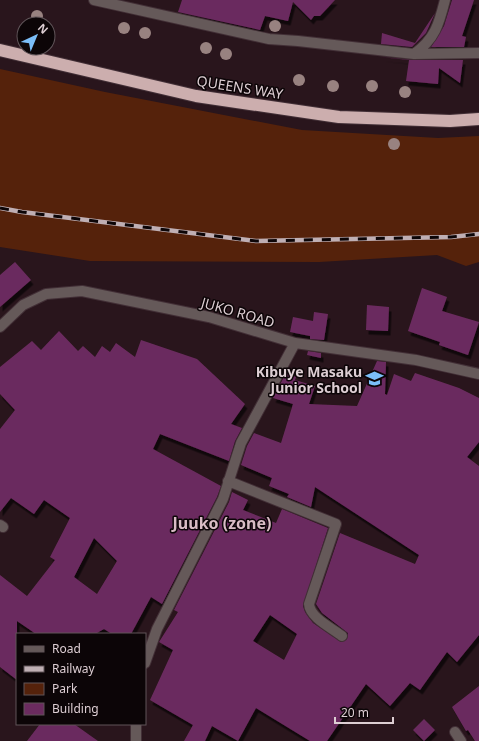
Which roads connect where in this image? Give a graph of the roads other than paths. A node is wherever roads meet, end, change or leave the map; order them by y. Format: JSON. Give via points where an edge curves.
{"nodes":[{"id":1,"x":94,"y":0,"type":"edge"},
{"id":2,"x":445,"y":0,"type":"edge"},
{"id":3,"x":0,"y":50,"type":"edge"},
{"id":4,"x":479,"y":53,"type":"edge"},
{"id":5,"x":414,"y":54,"type":"junction"},
{"id":6,"x":479,"y":119,"type":"edge"},
{"id":7,"x":0,"y":327,"type":"edge"},
{"id":8,"x":294,"y":342,"type":"junction"},
{"id":9,"x":479,"y":374,"type":"edge"},
{"id":10,"x":228,"y":481,"type":"junction"},
{"id":11,"x":342,"y":636,"type":"dead end"},
{"id":12,"x":146,"y":659,"type":"edge"},
{"id":13,"x":136,"y":725,"type":"edge"},
{"id":14,"x":455,"y":732,"type":"dead end"},
{"id":15,"x":136,"y":741,"type":"edge"},
{"id":16,"x":461,"y":741,"type":"edge"}],
"edges":[{"from":1,"to":5,"type":"street","via":[[269,39]]},
{"from":2,"to":5,"type":"street","via":[[433,36]]},
{"from":3,"to":6,"type":"highway","name":"QUEENS WAY","via":[[196,96],[331,116],[450,121]]},
{"from":4,"to":5,"type":"street"},
{"from":7,"to":8,"type":"street","name":"JUKO ROAD","via":[[23,305],[46,294],[82,290],[209,317]]},
{"from":8,"to":9,"type":"street","name":"JUKO ROAD","via":[[416,360]]},
{"from":8,"to":10,"type":"street","via":[[241,443]]},
{"from":10,"to":11,"type":"street","via":[[336,524],[309,610]]},
{"from":10,"to":12,"type":"street","via":[[223,498],[157,629]]},
{"from":13,"to":15,"type":"street"},
{"from":14,"to":16,"type":"street"}]}
